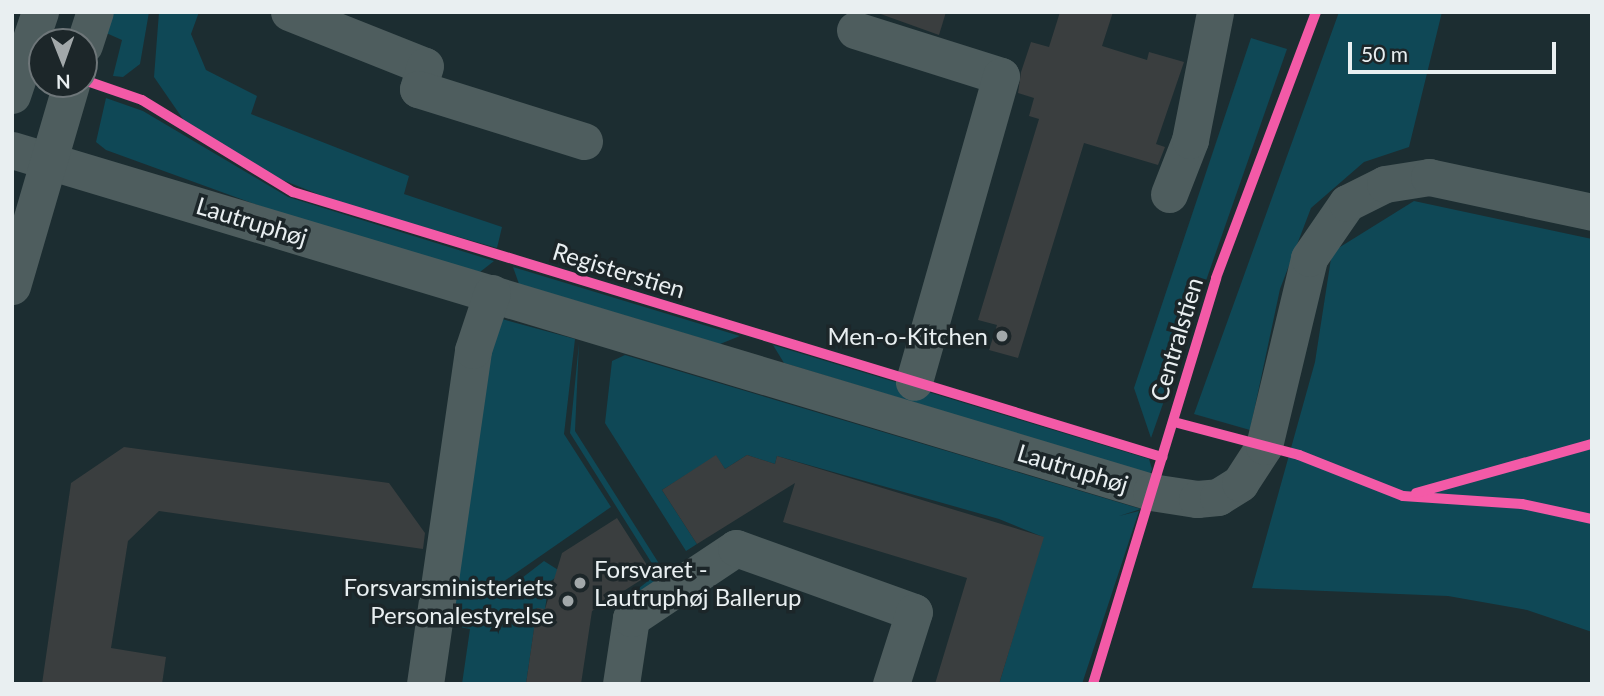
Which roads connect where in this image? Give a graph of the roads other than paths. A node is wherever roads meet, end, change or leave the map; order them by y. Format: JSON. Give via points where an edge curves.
{"nodes":[{"id":1,"x":40,"y":12,"type":"edge"},
{"id":2,"x":289,"y":12,"type":"edge"},
{"id":3,"x":1214,"y":12,"type":"edge"},
{"id":4,"x":855,"y":30,"type":"dead end"},
{"id":5,"x":12,"y":95,"type":"edge"},
{"id":6,"x":67,"y":98,"type":"edge"},
{"id":7,"x":584,"y":141,"type":"dead end"},
{"id":8,"x":12,"y":150,"type":"edge"},
{"id":9,"x":48,"y":159,"type":"junction"},
{"id":10,"x":1169,"y":194,"type":"dead end"},
{"id":11,"x":1592,"y":212,"type":"edge"},
{"id":12,"x":12,"y":286,"type":"edge"},
{"id":13,"x":492,"y":293,"type":"junction"},
{"id":14,"x":914,"y":382,"type":"dead end"},
{"id":15,"x":425,"y":684,"type":"edge"},
{"id":16,"x":621,"y":684,"type":"edge"},
{"id":17,"x":891,"y":684,"type":"edge"}],
"edges":[{"from":1,"to":5,"type":"street"},
{"from":2,"to":7,"type":"street","via":[[425,66],[418,89]]},
{"from":3,"to":10,"type":"street","via":[[1190,140]]},
{"from":4,"to":14,"type":"street","via":[[1001,76]]},
{"from":6,"to":9,"type":"street"},
{"from":8,"to":9,"type":"street","name":"Lautruphøj"},
{"from":9,"to":12,"type":"street"},
{"from":9,"to":13,"type":"street","name":"Lautruphøj"},
{"from":11,"to":13,"type":"street","name":"Lautruphøj","via":[[1429,177],[1385,184],[1347,203],[1309,258],[1264,446],[1240,483],[1218,497],[1151,492]]},
{"from":13,"to":15,"type":"street","via":[[473,350]]},
{"from":16,"to":17,"type":"street","via":[[631,618],[736,548],[914,612]]}]}
